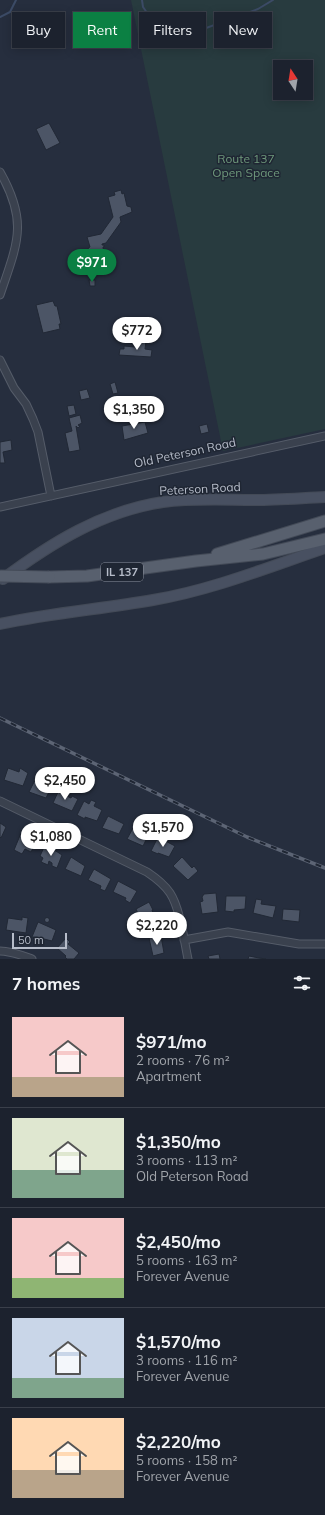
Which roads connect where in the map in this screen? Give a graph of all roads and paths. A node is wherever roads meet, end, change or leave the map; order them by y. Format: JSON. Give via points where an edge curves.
{"nodes":[{"id":1,"x":0,"y":172,"type":"edge"},
{"id":2,"x":3,"y":278,"type":"edge"},
{"id":3,"x":0,"y":296,"type":"edge"},
{"id":4,"x":0,"y":360,"type":"edge"},
{"id":5,"x":325,"y":436,"type":"edge"},
{"id":6,"x":51,"y":496,"type":"junction"},
{"id":7,"x":325,"y":496,"type":"edge"},
{"id":8,"x":0,"y":507,"type":"edge"},
{"id":9,"x":325,"y":521,"type":"edge"},
{"id":10,"x":325,"y":539,"type":"edge"},
{"id":11,"x":325,"y":548,"type":"edge"},
{"id":12,"x":196,"y":561,"type":"junction"},
{"id":13,"x":0,"y":576,"type":"edge"},
{"id":14,"x":0,"y":580,"type":"edge"},
{"id":15,"x":0,"y":624,"type":"edge"},
{"id":16,"x":0,"y":801,"type":"edge"},
{"id":17,"x":184,"y":940,"type":"junction"},
{"id":18,"x":325,"y":944,"type":"edge"},
{"id":19,"x":0,"y":951,"type":"edge"},
{"id":20,"x":32,"y":959,"type":"edge"},
{"id":21,"x":188,"y":959,"type":"edge"}],
"edges":[{"from":1,"to":2,"type":"street","via":[[14,201],[18,233],[16,247]]},
{"from":2,"to":3,"type":"street"},
{"from":4,"to":6,"type":"street","via":[[33,418]]},
{"from":5,"to":6,"type":"street","name":"Old Peterson Road"},
{"from":6,"to":8,"type":"street"},
{"from":7,"to":14,"type":"main road","name":"Peterson Road","via":[[185,500],[162,502],[130,510],[77,530],[37,553]]},
{"from":9,"to":12,"type":"main road","number":"IL 137"},
{"from":10,"to":12,"type":"main road","number":"IL 137","via":[[263,554]]},
{"from":11,"to":15,"type":"main road","via":[[199,589],[154,600],[34,616]]},
{"from":12,"to":13,"type":"main road","number":"IL 137","bridge":true,"via":[[87,576]]},
{"from":16,"to":17,"type":"street","via":[[147,872],[162,883],[176,902]]},
{"from":17,"to":18,"type":"street","via":[[228,932],[299,944]]},
{"from":17,"to":21,"type":"street"},
{"from":19,"to":20,"type":"street","via":[[21,954]]}]}
